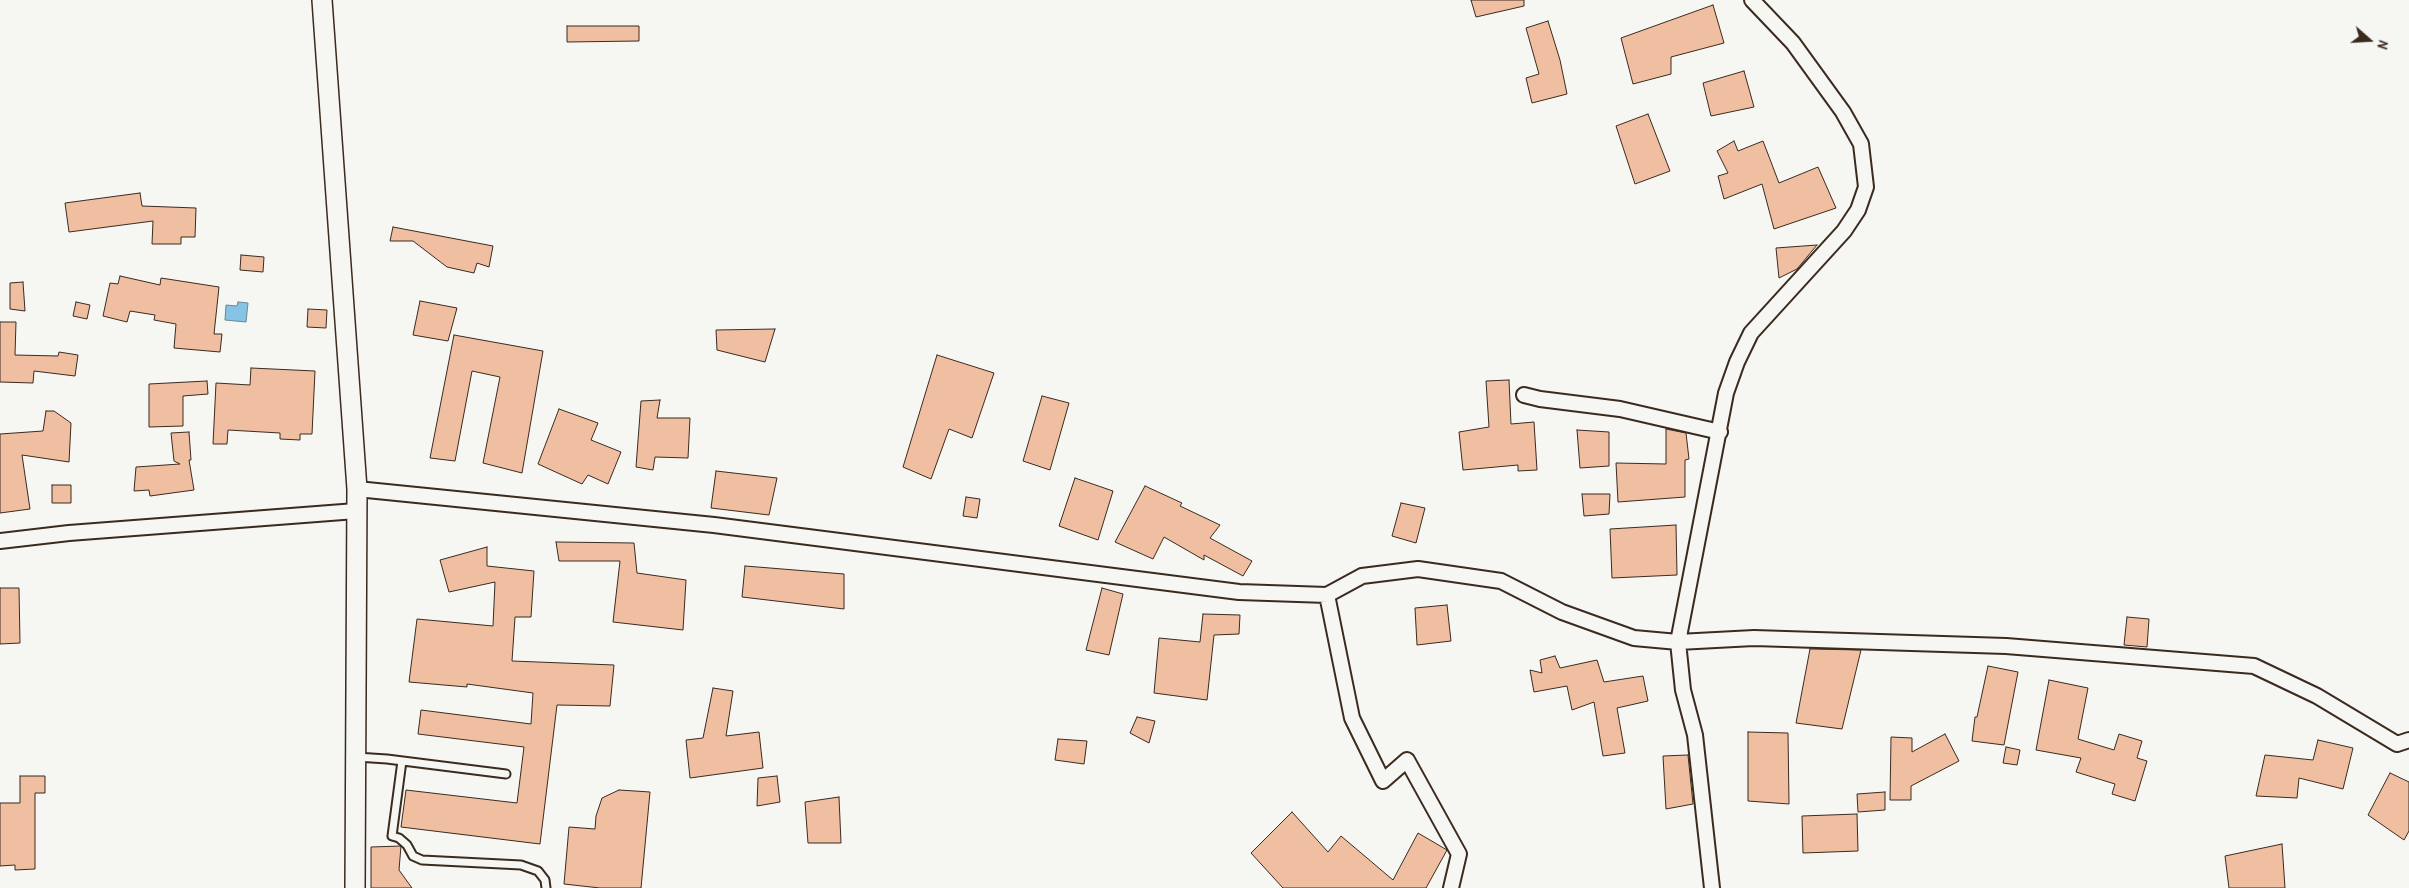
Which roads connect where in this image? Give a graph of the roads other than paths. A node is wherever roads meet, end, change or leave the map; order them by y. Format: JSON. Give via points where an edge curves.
{"nodes":[{"id":1,"x":322,"y":0,"type":"edge"},
{"id":2,"x":1752,"y":0,"type":"edge"},
{"id":3,"x":1524,"y":395,"type":"dead end"},
{"id":4,"x":1720,"y":432,"type":"junction"},
{"id":5,"x":357,"y":489,"type":"junction"},
{"id":6,"x":356,"y":511,"type":"junction"},
{"id":7,"x":0,"y":541,"type":"edge"},
{"id":8,"x":1327,"y":595,"type":"junction"},
{"id":9,"x":1678,"y":642,"type":"junction"},
{"id":10,"x":2409,"y":740,"type":"edge"},
{"id":11,"x":356,"y":757,"type":"junction"},
{"id":12,"x":402,"y":761,"type":"junction"},
{"id":13,"x":506,"y":774,"type":"dead end"},
{"id":14,"x":355,"y":888,"type":"edge"},
{"id":15,"x":546,"y":888,"type":"edge"},
{"id":16,"x":1451,"y":888,"type":"edge"},
{"id":17,"x":1712,"y":888,"type":"edge"}],
"edges":[{"from":1,"to":5,"type":"main road"},
{"from":2,"to":4,"type":"street","via":[[1793,43],[1843,112],[1861,144],[1866,187],[1858,210],[1844,231],[1751,333],[1726,393]]},
{"from":3,"to":4,"type":"street","via":[[1620,409]]},
{"from":4,"to":9,"type":"street"},
{"from":5,"to":6,"type":"main road"},
{"from":5,"to":8,"type":"street","via":[[714,525],[1238,592]]},
{"from":6,"to":7,"type":"street"},
{"from":6,"to":11,"type":"main road"},
{"from":8,"to":9,"type":"street","via":[[1362,576],[1427,570],[1501,581],[1562,612],[1634,638]]},
{"from":8,"to":16,"type":"street","via":[[1352,718],[1383,781],[1407,760],[1459,854]]},
{"from":9,"to":10,"type":"street","via":[[1754,638],[2006,646],[2254,666],[2318,696],[2397,744]]},
{"from":9,"to":17,"type":"street","via":[[1683,690],[1696,735]]},
{"from":11,"to":12,"type":"lane"},
{"from":11,"to":14,"type":"main road"},
{"from":12,"to":13,"type":"lane"},
{"from":12,"to":15,"type":"lane","via":[[392,836],[407,844],[413,856],[422,860],[521,865],[538,871],[545,880]]}]}
